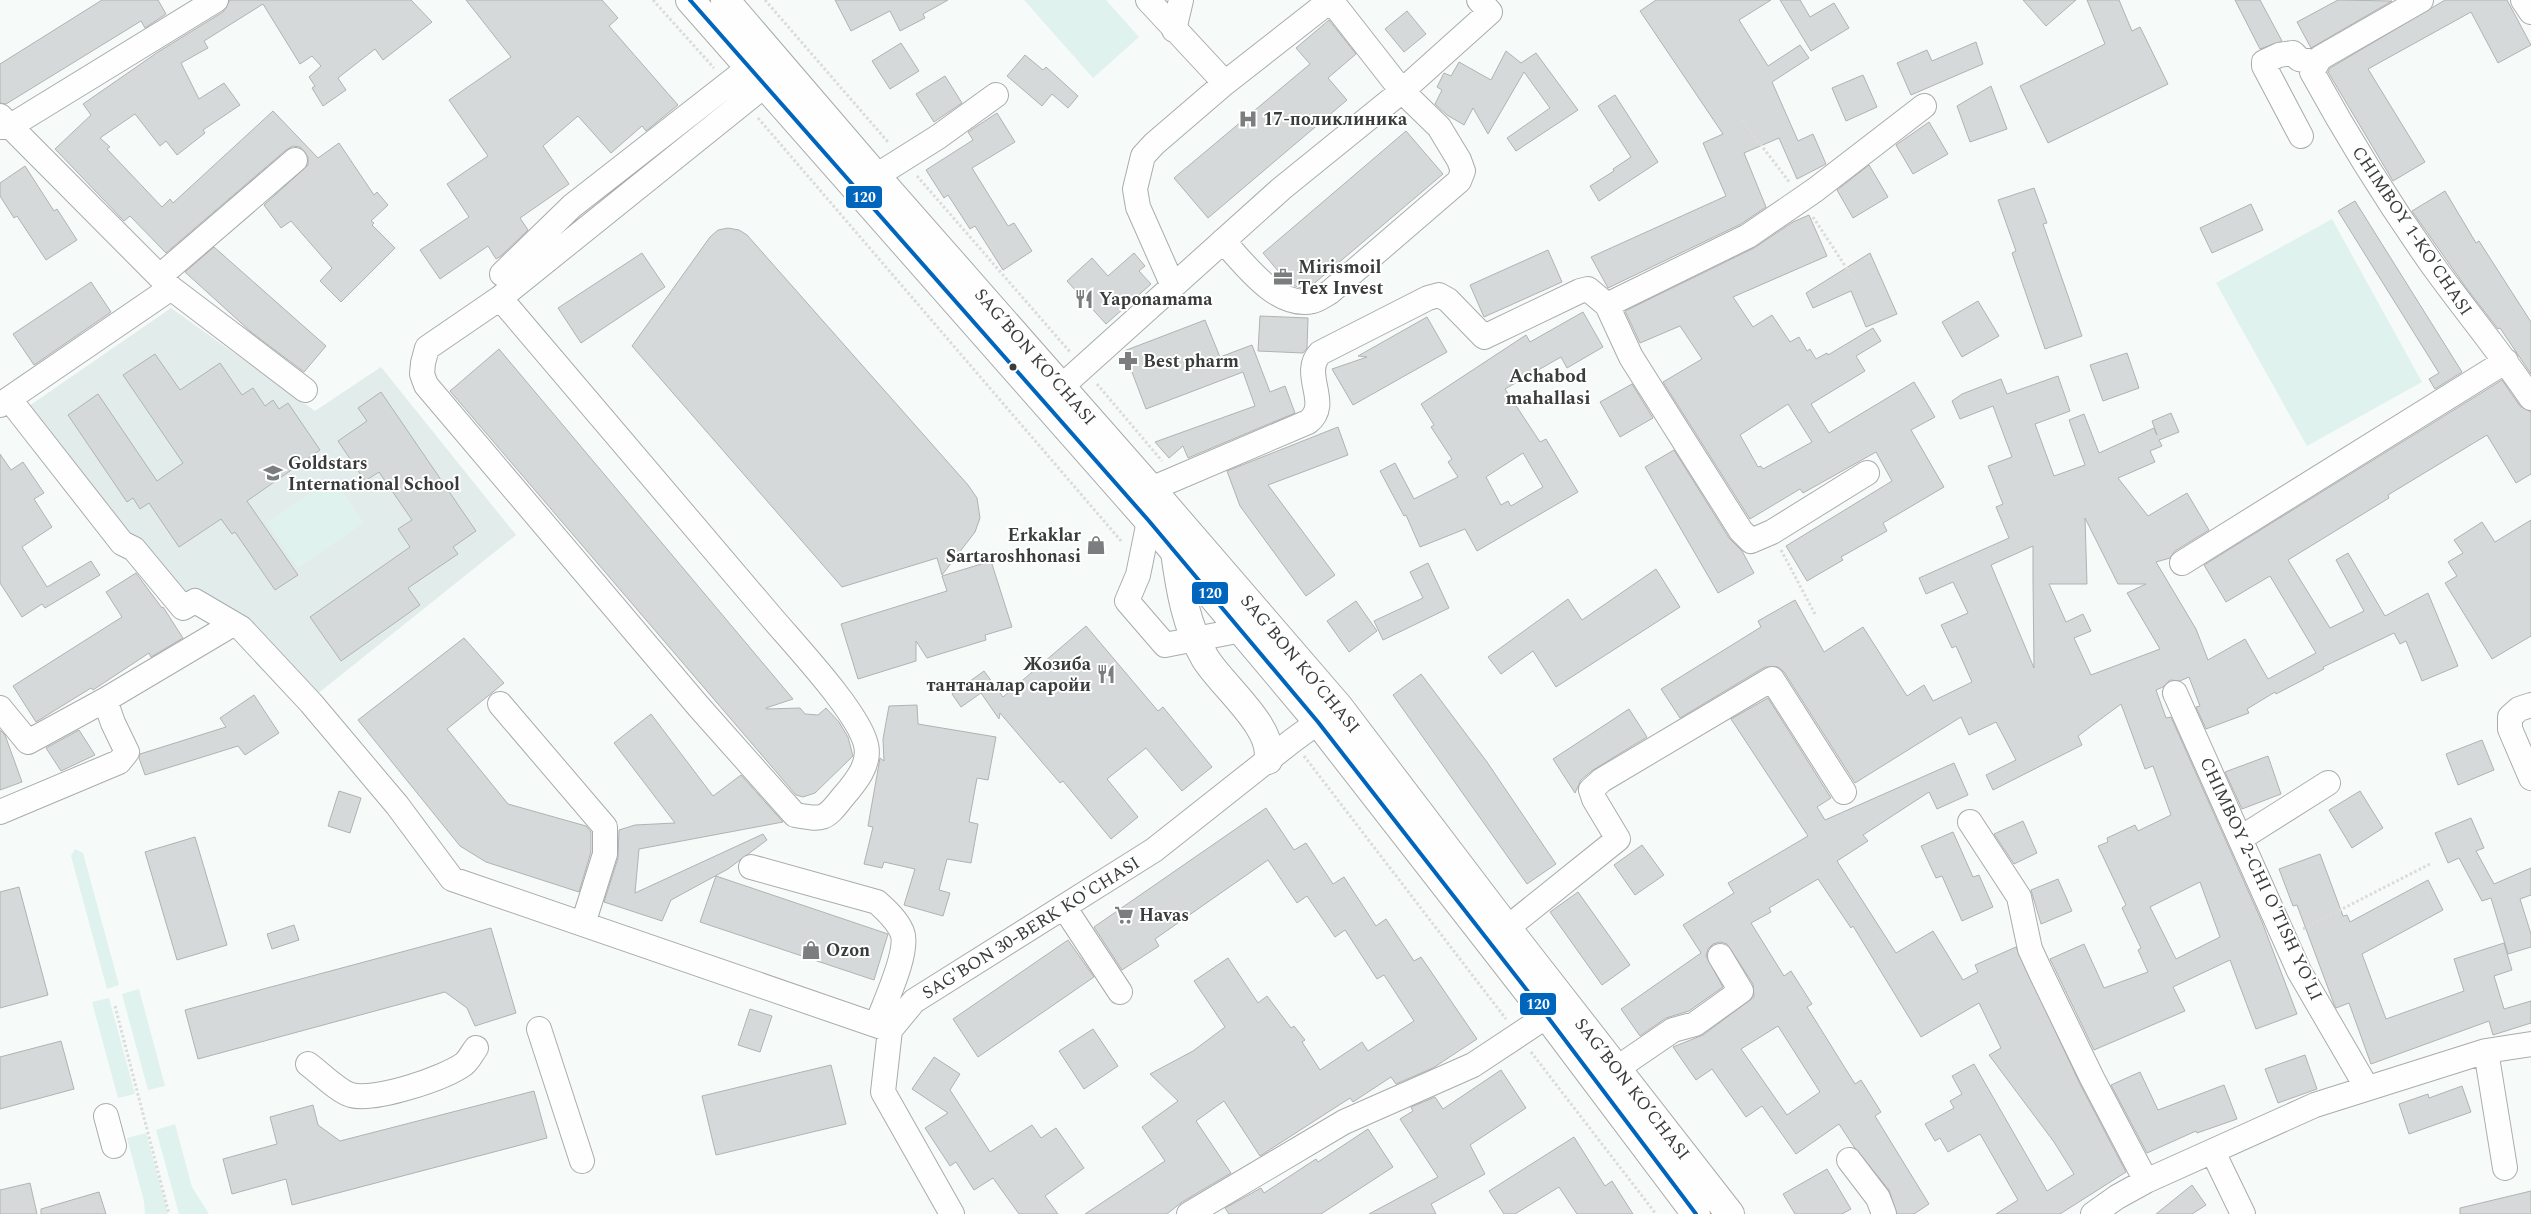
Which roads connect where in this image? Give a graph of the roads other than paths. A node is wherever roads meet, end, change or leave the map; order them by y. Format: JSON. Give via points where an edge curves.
{"nodes":[{"id":1,"x":216,"y":0,"type":"edge"},
{"id":2,"x":690,"y":0,"type":"edge"},
{"id":3,"x":725,"y":0,"type":"edge"},
{"id":4,"x":1148,"y":0,"type":"edge"},
{"id":5,"x":1181,"y":0,"type":"edge"},
{"id":6,"x":1479,"y":0,"type":"edge"},
{"id":7,"x":2421,"y":0,"type":"edge"},
{"id":8,"x":2523,"y":0,"type":"edge"},
{"id":9,"x":2531,"y":12,"type":"edge"},
{"id":10,"x":1174,"y":30,"type":"junction"},
{"id":11,"x":2319,"y":61,"type":"junction"},
{"id":12,"x":761,"y":68,"type":"junction"},
{"id":13,"x":1225,"y":83,"type":"junction"},
{"id":14,"x":1402,"y":91,"type":"junction"},
{"id":15,"x":996,"y":95,"type":"dead end"},
{"id":16,"x":1924,"y":106,"type":"dead end"},
{"id":17,"x":3,"y":123,"type":"edge"},
{"id":18,"x":2301,"y":136,"type":"dead end"},
{"id":19,"x":295,"y":160,"type":"dead end"},
{"id":20,"x":876,"y":176,"type":"junction"},
{"id":21,"x":1223,"y":241,"type":"junction"},
{"id":22,"x":502,"y":274,"type":"dead end"},
{"id":23,"x":165,"y":282,"type":"junction"},
{"id":24,"x":1173,"y":286,"type":"junction"},
{"id":25,"x":500,"y":298,"type":"junction"},
{"id":26,"x":1607,"y":306,"type":"junction"},
{"id":27,"x":2506,"y":361,"type":"junction"},
{"id":28,"x":1061,"y":387,"type":"junction"},
{"id":29,"x":305,"y":390,"type":"dead end"},
{"id":30,"x":2531,"y":398,"type":"edge"},
{"id":31,"x":5,"y":403,"type":"edge"},
{"id":32,"x":1867,"y":473,"type":"dead end"},
{"id":33,"x":1152,"y":489,"type":"junction"},
{"id":34,"x":1149,"y":521,"type":"junction"},
{"id":35,"x":1175,"y":552,"type":"junction"},
{"id":36,"x":2182,"y":563,"type":"dead end"},
{"id":37,"x":232,"y":624,"type":"junction"},
{"id":38,"x":1242,"y":630,"type":"junction"},
{"id":39,"x":1196,"y":639,"type":"junction"},
{"id":40,"x":2174,"y":693,"type":"dead end"},
{"id":41,"x":106,"y":700,"type":"junction"},
{"id":42,"x":500,"y":704,"type":"dead end"},
{"id":43,"x":2531,"y":705,"type":"edge"},
{"id":44,"x":0,"y":708,"type":"edge"},
{"id":45,"x":1328,"y":715,"type":"junction"},
{"id":46,"x":1268,"y":760,"type":"junction"},
{"id":47,"x":2531,"y":778,"type":"edge"},
{"id":48,"x":2328,"y":783,"type":"dead end"},
{"id":49,"x":1844,"y":792,"type":"dead end"},
{"id":50,"x":0,"y":812,"type":"edge"},
{"id":51,"x":1970,"y":822,"type":"dead end"},
{"id":52,"x":2241,"y":838,"type":"junction"},
{"id":53,"x":752,"y":867,"type":"dead end"},
{"id":54,"x":1064,"y":907,"type":"junction"},
{"id":55,"x":583,"y":924,"type":"junction"},
{"id":56,"x":1507,"y":928,"type":"junction"},
{"id":57,"x":1720,"y":956,"type":"dead end"},
{"id":58,"x":1120,"y":992,"type":"dead end"},
{"id":59,"x":1547,"y":1016,"type":"junction"},
{"id":60,"x":884,"y":1027,"type":"junction"},
{"id":61,"x":539,"y":1029,"type":"dead end"},
{"id":62,"x":2531,"y":1044,"type":"edge"},
{"id":63,"x":476,"y":1048,"type":"dead end"},
{"id":64,"x":2486,"y":1052,"type":"junction"},
{"id":65,"x":308,"y":1064,"type":"dead end"},
{"id":66,"x":1616,"y":1069,"type":"junction"},
{"id":67,"x":2367,"y":1088,"type":"junction"},
{"id":68,"x":106,"y":1116,"type":"dead end"},
{"id":69,"x":114,"y":1146,"type":"dead end"},
{"id":70,"x":2213,"y":1152,"type":"junction"},
{"id":71,"x":1849,"y":1160,"type":"dead end"},
{"id":72,"x":582,"y":1161,"type":"dead end"},
{"id":73,"x":2505,"y":1168,"type":"dead end"},
{"id":74,"x":2146,"y":1181,"type":"junction"},
{"id":75,"x":952,"y":1214,"type":"edge"},
{"id":76,"x":1189,"y":1214,"type":"edge"},
{"id":77,"x":1696,"y":1214,"type":"edge"},
{"id":78,"x":1730,"y":1214,"type":"edge"},
{"id":79,"x":1884,"y":1214,"type":"edge"},
{"id":80,"x":2093,"y":1214,"type":"edge"},
{"id":81,"x":2243,"y":1214,"type":"edge"}],
"edges":[{"from":1,"to":17,"type":"street"},
{"from":2,"to":12,"type":"main road","name":"SAG’BON KO’CHASI"},
{"from":3,"to":12,"type":"main road","name":"SAG’BON KO’CHASI"},
{"from":4,"to":10,"type":"street"},
{"from":5,"to":10,"type":"street"},
{"from":6,"to":14,"type":"street","via":[[1490,12]]},
{"from":7,"to":11,"type":"street"},
{"from":8,"to":9,"type":"street"},
{"from":10,"to":13,"type":"street"},
{"from":11,"to":18,"type":"street","via":[[2299,59],[2293,53],[2264,62]]},
{"from":11,"to":27,"type":"street","name":"CHIMBOY 1-KO'CHASI","via":[[2312,72],[2344,131],[2430,261],[2487,341]]},
{"from":12,"to":20,"type":"main road","name":"SAG’BON KO’CHASI"},
{"from":12,"to":22,"type":"street","via":[[572,206]]},
{"from":12,"to":25,"type":"street"},
{"from":12,"to":34,"type":"main road","name":"SAG’BON KO’CHASI"},
{"from":13,"to":14,"type":"street","via":[[1330,4],[1337,8]]},
{"from":13,"to":24,"type":"street","via":[[1142,156],[1137,172],[1138,208]]},
{"from":14,"to":21,"type":"street","via":[[1281,189]]},
{"from":14,"to":21,"type":"street","via":[[1439,127],[1463,171],[1459,181],[1330,292],[1313,302],[1290,301],[1269,289]]},
{"from":15,"to":20,"type":"street"},
{"from":16,"to":26,"type":"street","via":[[1748,236]]},
{"from":17,"to":23,"type":"street"},
{"from":19,"to":23,"type":"street"},
{"from":20,"to":28,"type":"main road","name":"SAG’BON KO’CHASI"},
{"from":21,"to":24,"type":"street"},
{"from":23,"to":29,"type":"street"},
{"from":23,"to":31,"type":"street"},
{"from":24,"to":28,"type":"street"},
{"from":25,"to":25,"type":"street","via":[[810,662],[859,726],[867,746],[866,763],[828,816],[814,819],[795,815],[699,707],[426,385],[422,363],[427,348]]},
{"from":26,"to":32,"type":"street","via":[[1631,357],[1741,531],[1751,541],[1772,532]]},
{"from":26,"to":33,"type":"street","via":[[1588,289],[1580,291],[1484,337],[1448,300],[1439,296],[1428,298],[1320,353],[1313,360],[1319,407],[1308,422]]},
{"from":27,"to":30,"type":"street","name":"CHIMBOY 1-KO'CHASI"},
{"from":27,"to":36,"type":"street"},
{"from":28,"to":33,"type":"main road","name":"SAG’BON KO’CHASI"},
{"from":31,"to":37,"type":"street","via":[[122,543],[134,549],[183,608],[195,601]]},
{"from":33,"to":45,"type":"main road","name":"SAG’BON KO’CHASI"},
{"from":34,"to":35,"type":"main road","name":"SAG’BON KO’CHASI"},
{"from":34,"to":39,"type":"street","via":[[1138,575],[1128,601],[1165,645]]},
{"from":35,"to":38,"type":"main road","name":"SAG’BON KO’CHASI"},
{"from":35,"to":39,"type":"main road","via":[[1184,606]]},
{"from":37,"to":41,"type":"street"},
{"from":37,"to":55,"type":"street","via":[[241,628],[311,703],[397,805],[452,879]]},
{"from":38,"to":39,"type":"street"},
{"from":38,"to":45,"type":"main road","name":"SAG’BON KO’CHASI"},
{"from":39,"to":46,"type":"main road","via":[[1206,659],[1260,728],[1270,750]]},
{"from":40,"to":52,"type":"street","name":"CHIMBOY 2-CHI O'TISH YO'LI"},
{"from":41,"to":44,"type":"street","via":[[28,742]]},
{"from":41,"to":50,"type":"street","via":[[127,752],[119,762]]},
{"from":42,"to":55,"type":"street","via":[[605,827],[605,854]]},
{"from":43,"to":47,"type":"street","via":[[2510,717],[2510,729]]},
{"from":45,"to":46,"type":"street","name":"SAG'BON 30-BERK KO'CHASI"},
{"from":45,"to":56,"type":"main road","name":"SAG’BON KO’CHASI"},
{"from":45,"to":59,"type":"main road","name":"SAG’BON KO’CHASI"},
{"from":46,"to":54,"type":"street","name":"SAG'BON 30-BERK KO'CHASI","via":[[1154,850]]},
{"from":48,"to":52,"type":"street"},
{"from":49,"to":56,"type":"street","via":[[1772,679],[1602,780],[1592,790],[1594,799],[1618,839]]},
{"from":51,"to":74,"type":"street","via":[[2019,897],[2030,949],[2040,973]]},
{"from":52,"to":67,"type":"street","name":"CHIMBOY 2-CHI O'TISH YO'LI","via":[[2299,971]]},
{"from":53,"to":60,"type":"street","via":[[877,902],[892,916],[902,932],[904,948]]},
{"from":54,"to":58,"type":"street"},
{"from":54,"to":60,"type":"street","name":"SAG'BON 30-BERK KO'CHASI","via":[[914,1001]]},
{"from":55,"to":60,"type":"street"},
{"from":56,"to":66,"type":"main road","name":"SAG’BON KO’CHASI"},
{"from":57,"to":66,"type":"street","via":[[1741,991],[1694,1024],[1673,1030]]},
{"from":59,"to":76,"type":"street","via":[[1473,1066],[1344,1122]]},
{"from":59,"to":77,"type":"main road","name":"SAG’BON KO’CHASI"},
{"from":60,"to":75,"type":"street","via":[[883,1092]]},
{"from":61,"to":72,"type":"street"},
{"from":62,"to":64,"type":"street"},
{"from":63,"to":65,"type":"street","via":[[465,1063],[447,1073],[394,1092],[365,1098],[349,1095]]},
{"from":64,"to":67,"type":"street"},
{"from":64,"to":73,"type":"street"},
{"from":66,"to":78,"type":"main road","name":"SAG’BON KO’CHASI"},
{"from":67,"to":70,"type":"street","via":[[2315,1105]]},
{"from":68,"to":69,"type":"street"},
{"from":70,"to":74,"type":"street"},
{"from":70,"to":81,"type":"street"},
{"from":71,"to":79,"type":"street","via":[[1878,1198]]},
{"from":74,"to":80,"type":"street"}]}
